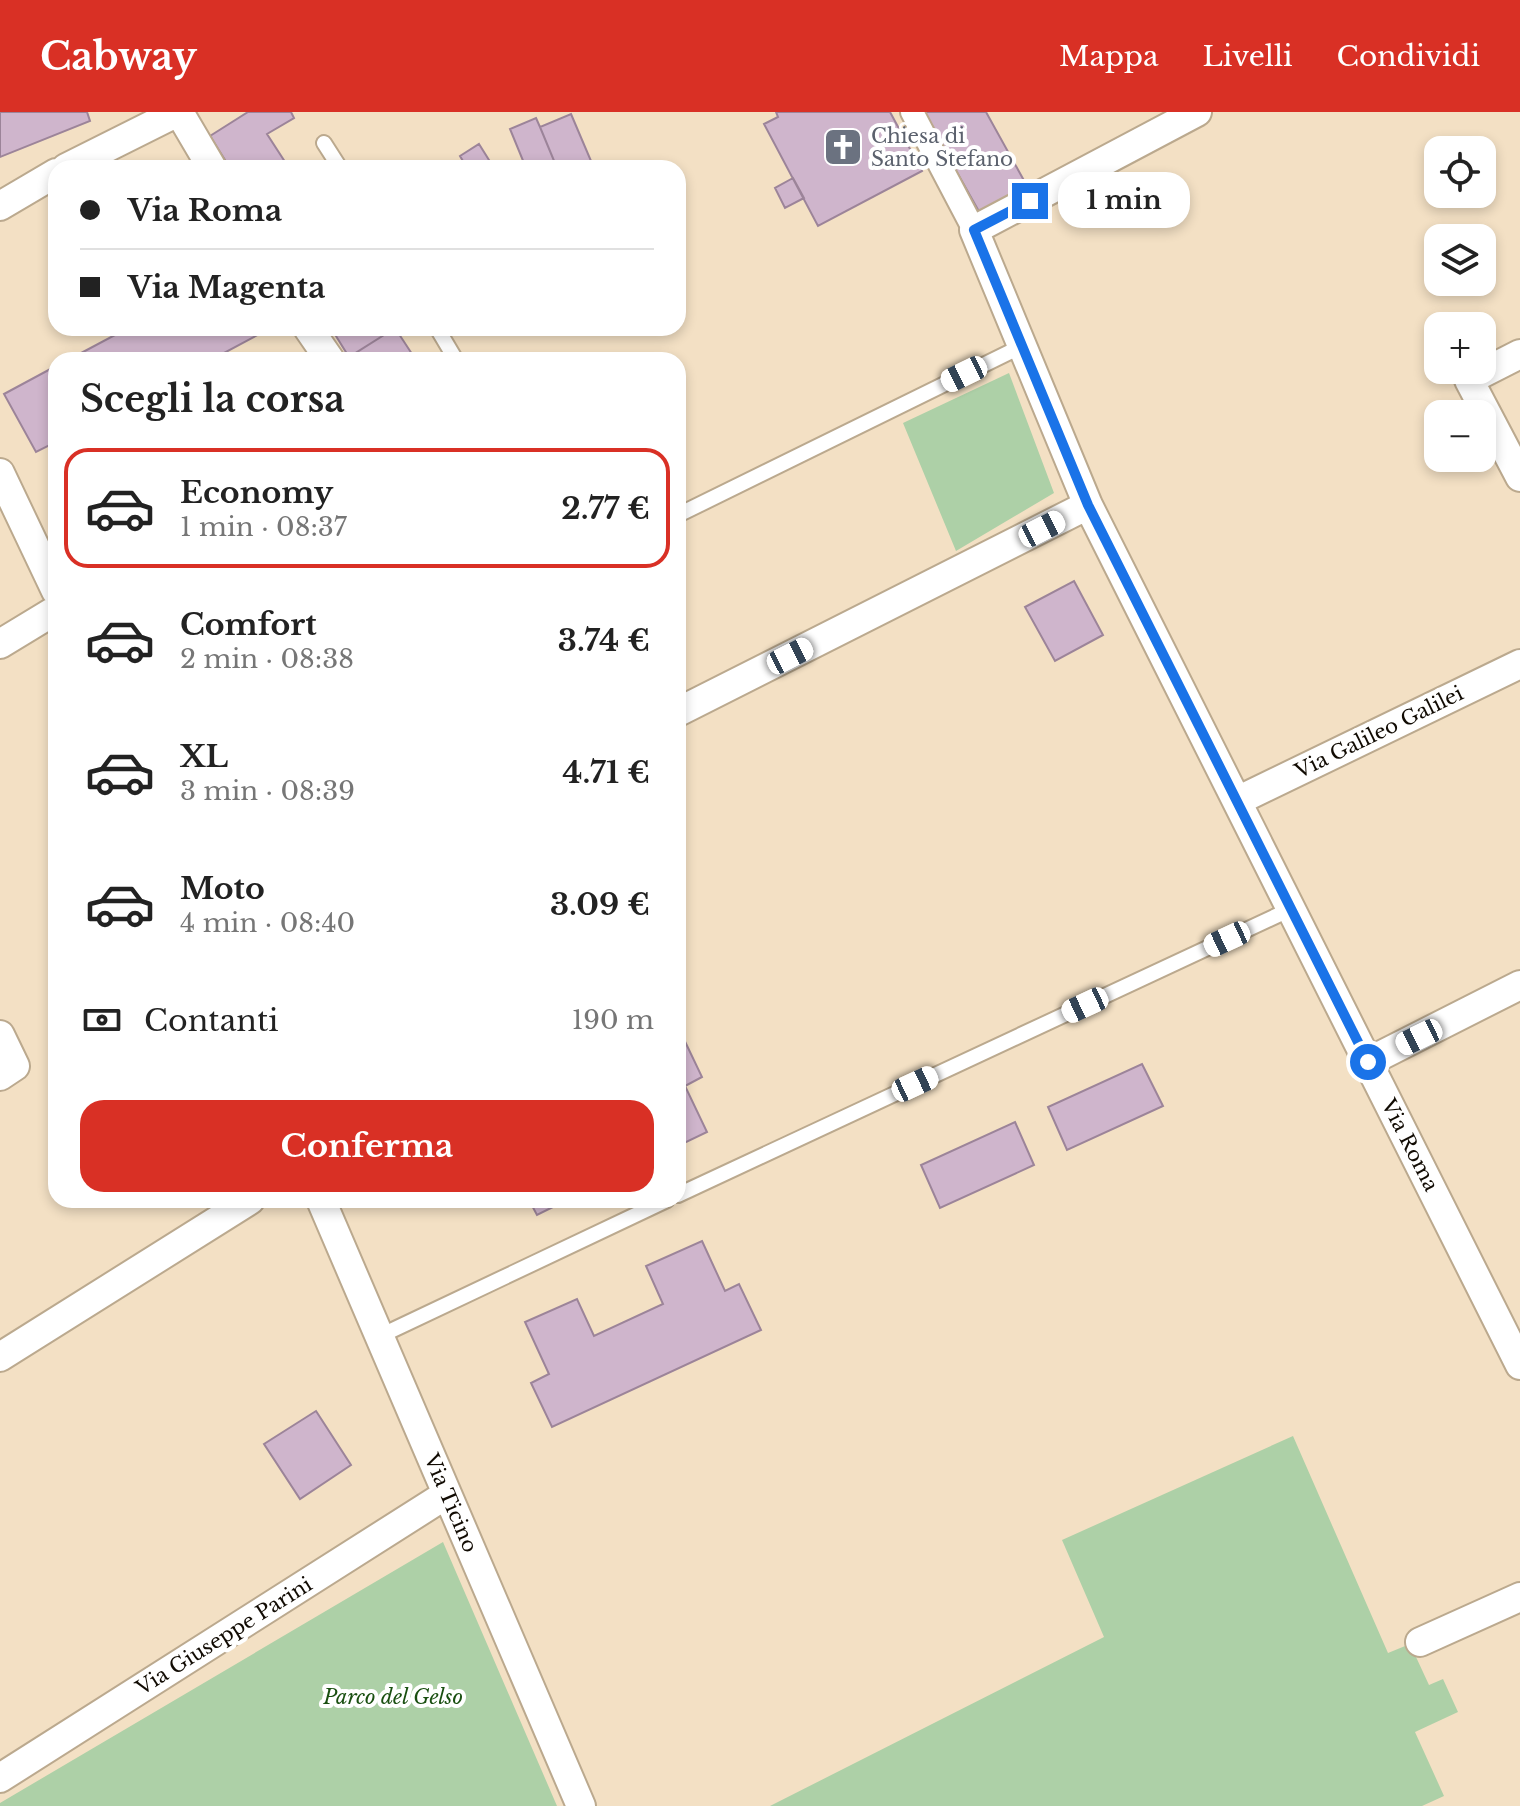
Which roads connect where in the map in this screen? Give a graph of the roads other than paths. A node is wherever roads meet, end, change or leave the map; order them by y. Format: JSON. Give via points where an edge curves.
{"nodes":[{"id":1,"x":178,"y":112,"type":"edge"},
{"id":2,"x":912,"y":112,"type":"edge"},
{"id":3,"x":1197,"y":112,"type":"edge"},
{"id":4,"x":324,"y":143,"type":"dead end"},
{"id":5,"x":82,"y":160,"type":"edge"},
{"id":6,"x":207,"y":160,"type":"edge"},
{"id":7,"x":335,"y":160,"type":"edge"},
{"id":8,"x":48,"y":178,"type":"edge"},
{"id":9,"x":0,"y":206,"type":"edge"},
{"id":10,"x":974,"y":230,"type":"junction"},
{"id":11,"x":1022,"y":346,"type":"junction"},
{"id":12,"x":1520,"y":354,"type":"edge"},
{"id":13,"x":0,"y":473,"type":"edge"},
{"id":14,"x":1520,"y":477,"type":"edge"},
{"id":15,"x":1088,"y":505,"type":"junction"},
{"id":16,"x":686,"y":511,"type":"edge"},
{"id":17,"x":48,"y":574,"type":"edge"},
{"id":18,"x":48,"y":615,"type":"edge"},
{"id":19,"x":0,"y":644,"type":"edge"},
{"id":20,"x":1520,"y":664,"type":"edge"},
{"id":21,"x":686,"y":708,"type":"edge"},
{"id":22,"x":1237,"y":801,"type":"junction"},
{"id":23,"x":1291,"y":909,"type":"junction"},
{"id":24,"x":1520,"y":985,"type":"edge"},
{"id":25,"x":0,"y":1035,"type":"edge"},
{"id":26,"x":1368,"y":1062,"type":"junction"},
{"id":27,"x":0,"y":1076,"type":"edge"},
{"id":28,"x":686,"y":1191,"type":"edge"},
{"id":29,"x":237,"y":1208,"type":"edge"},
{"id":30,"x":324,"y":1208,"type":"edge"},
{"id":31,"x":650,"y":1208,"type":"edge"},
{"id":32,"x":380,"y":1336,"type":"junction"},
{"id":33,"x":0,"y":1357,"type":"edge"},
{"id":34,"x":1520,"y":1365,"type":"edge"},
{"id":35,"x":447,"y":1494,"type":"junction"},
{"id":36,"x":1520,"y":1597,"type":"edge"},
{"id":37,"x":1420,"y":1642,"type":"dead end"},
{"id":38,"x":2,"y":1772,"type":"edge"},
{"id":39,"x":581,"y":1806,"type":"edge"}],
"edges":[{"from":1,"to":5,"type":"street"},
{"from":1,"to":6,"type":"street"},
{"from":2,"to":10,"type":"street"},
{"from":3,"to":10,"type":"street"},
{"from":4,"to":7,"type":"lane"},
{"from":8,"to":9,"type":"street"},
{"from":10,"to":11,"type":"street","name":"Via Roma"},
{"from":11,"to":15,"type":"street","name":"Via Roma"},
{"from":11,"to":16,"type":"lane"},
{"from":12,"to":14,"type":"street","via":[[1469,380]]},
{"from":13,"to":17,"type":"street"},
{"from":15,"to":21,"type":"street"},
{"from":15,"to":22,"type":"street","name":"Via Roma"},
{"from":18,"to":19,"type":"street"},
{"from":20,"to":22,"type":"street","name":"Via Galileo Galilei"},
{"from":22,"to":23,"type":"street","name":"Via Roma"},
{"from":23,"to":26,"type":"street","name":"Via Roma"},
{"from":23,"to":28,"type":"lane"},
{"from":24,"to":26,"type":"street"},
{"from":25,"to":27,"type":"street","via":[[15,1066]]},
{"from":26,"to":34,"type":"street","name":"Via Roma"},
{"from":29,"to":33,"type":"street"},
{"from":30,"to":32,"type":"street","name":"Via Ticino"},
{"from":31,"to":32,"type":"lane"},
{"from":32,"to":35,"type":"street","name":"Via Ticino"},
{"from":35,"to":38,"type":"street","name":"Via Giuseppe Parini"},
{"from":35,"to":39,"type":"street","name":"Via Ticino"},
{"from":36,"to":37,"type":"street"}]}
